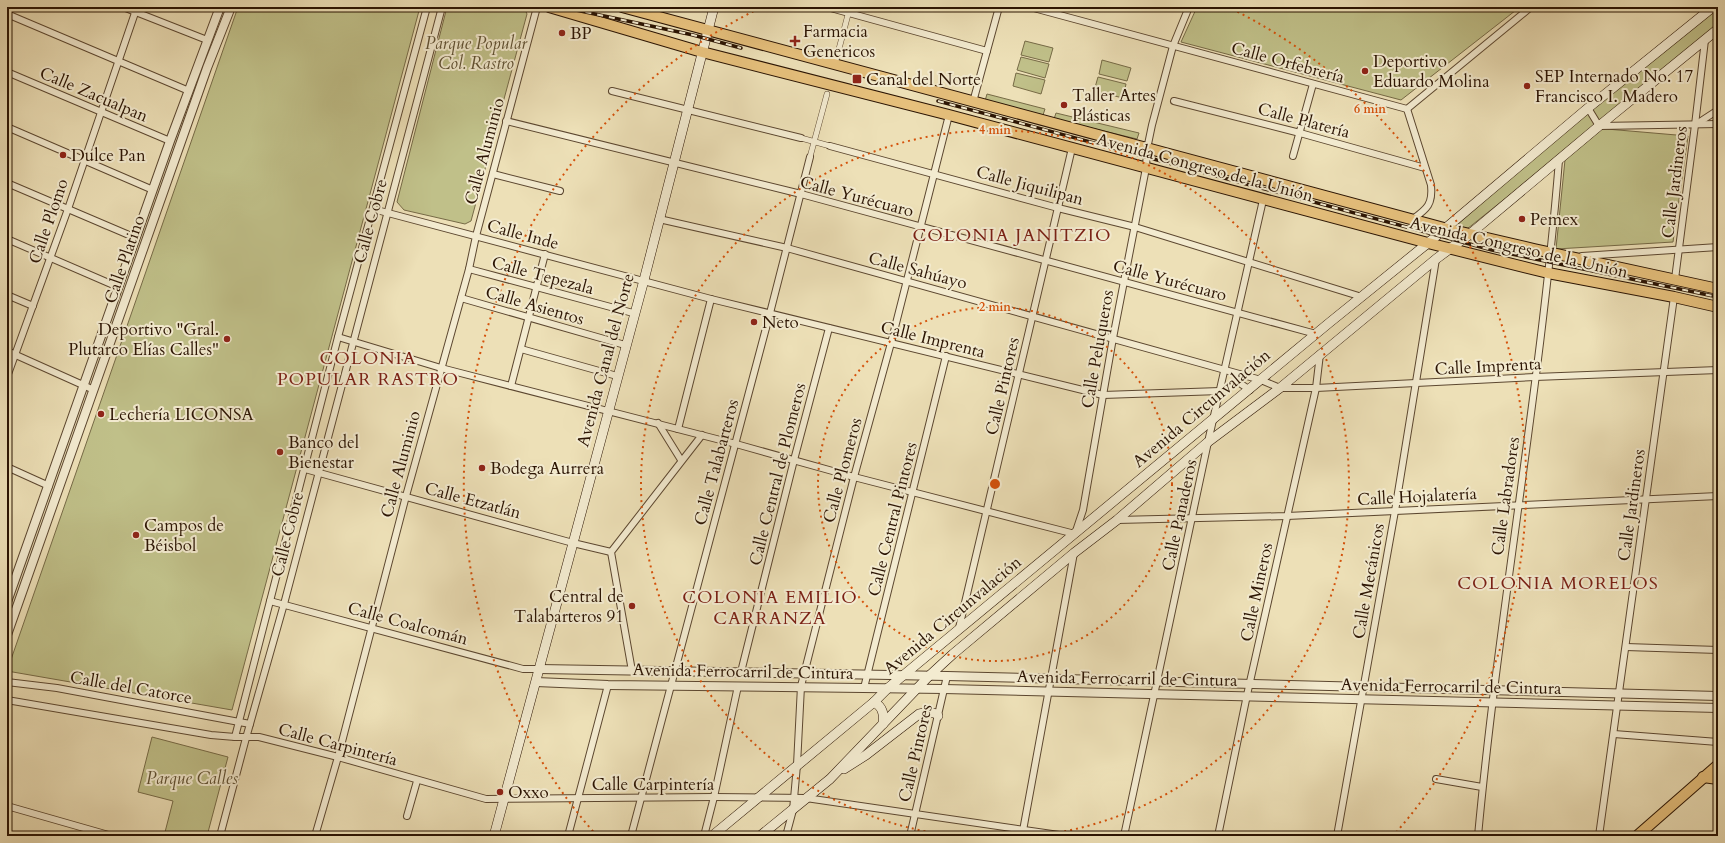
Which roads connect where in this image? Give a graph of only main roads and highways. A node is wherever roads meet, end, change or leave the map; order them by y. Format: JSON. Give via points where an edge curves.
{"nodes":[{"id":1,"x":549,"y":7,"type":"edge"},
{"id":2,"x":622,"y":7,"type":"edge"},
{"id":3,"x":714,"y":7,"type":"edge"},
{"id":4,"x":1713,"y":7,"type":"edge"},
{"id":5,"x":1718,"y":30,"type":"edge"},
{"id":6,"x":708,"y":31,"type":"junction"},
{"id":7,"x":702,"y":52,"type":"junction"},
{"id":8,"x":1444,"y":228,"type":"junction"},
{"id":9,"x":1470,"y":234,"type":"junction"},
{"id":10,"x":1428,"y":243,"type":"junction"},
{"id":11,"x":1450,"y":249,"type":"junction"},
{"id":12,"x":1718,"y":288,"type":"edge"},
{"id":13,"x":1718,"y":307,"type":"edge"},
{"id":14,"x":874,"y":702,"type":"junction"},
{"id":15,"x":938,"y":716,"type":"road end"},
{"id":16,"x":883,"y":724,"type":"junction"},
{"id":17,"x":1718,"y":765,"type":"edge"},
{"id":18,"x":1703,"y":778,"type":"junction"},
{"id":19,"x":830,"y":779,"type":"junction"},
{"id":20,"x":1718,"y":779,"type":"edge"},
{"id":21,"x":494,"y":836,"type":"edge"},
{"id":22,"x":712,"y":836,"type":"edge"},
{"id":23,"x":760,"y":836,"type":"edge"},
{"id":24,"x":1637,"y":836,"type":"edge"}],
"edges":[{"from":1,"to":7,"type":"main road","name":"Avenida Congreso de la Unión"},
{"from":2,"to":6,"type":"main road","name":"Avenida Congreso de la Unión"},
{"from":3,"to":6,"type":"main road","name":"Avenida Canal del Norte"},
{"from":4,"to":8,"type":"main road","name":"Avenida Circunvalación"},
{"from":5,"to":9,"type":"main road","name":"Avenida Circunvalación"},
{"from":6,"to":7,"type":"main road","name":"Avenida Canal del Norte"},
{"from":6,"to":8,"type":"main road","name":"Avenida Congreso de la Unión"},
{"from":7,"to":10,"type":"main road","name":"Avenida Congreso de la Unión"},
{"from":7,"to":21,"type":"main road","name":"Avenida Canal del Norte","via":[[644,280]]},
{"from":8,"to":9,"type":"main road","name":"Avenida Congreso de la Unión"},
{"from":8,"to":10,"type":"main road","name":"Avenida Circunvalación"},
{"from":9,"to":11,"type":"main road","name":"Avenida Circunvalación"},
{"from":9,"to":12,"type":"main road","name":"Avenida Congreso de la Unión"},
{"from":10,"to":11,"type":"main road","name":"Avenida Congreso de la Unión"},
{"from":10,"to":14,"type":"main road","name":"Avenida Circunvalación"},
{"from":11,"to":13,"type":"main road","name":"Avenida Congreso de la Unión","via":[[1548,273]]},
{"from":11,"to":16,"type":"main road","name":"Avenida Circunvalación","via":[[1280,388],[1208,442],[953,654]]},
{"from":14,"to":16,"type":"main road","via":[[883,712]]},
{"from":14,"to":22,"type":"main road","name":"Avenida Circunvalación"},
{"from":15,"to":19,"type":"main road","via":[[929,712],[919,714],[866,756]]},
{"from":16,"to":19,"type":"main road","name":"Avenida Circunvalación"},
{"from":17,"to":18,"type":"main road"},
{"from":18,"to":20,"type":"main road"},
{"from":18,"to":24,"type":"main road"},
{"from":19,"to":23,"type":"main road","name":"Avenida Circunvalación"}]}
